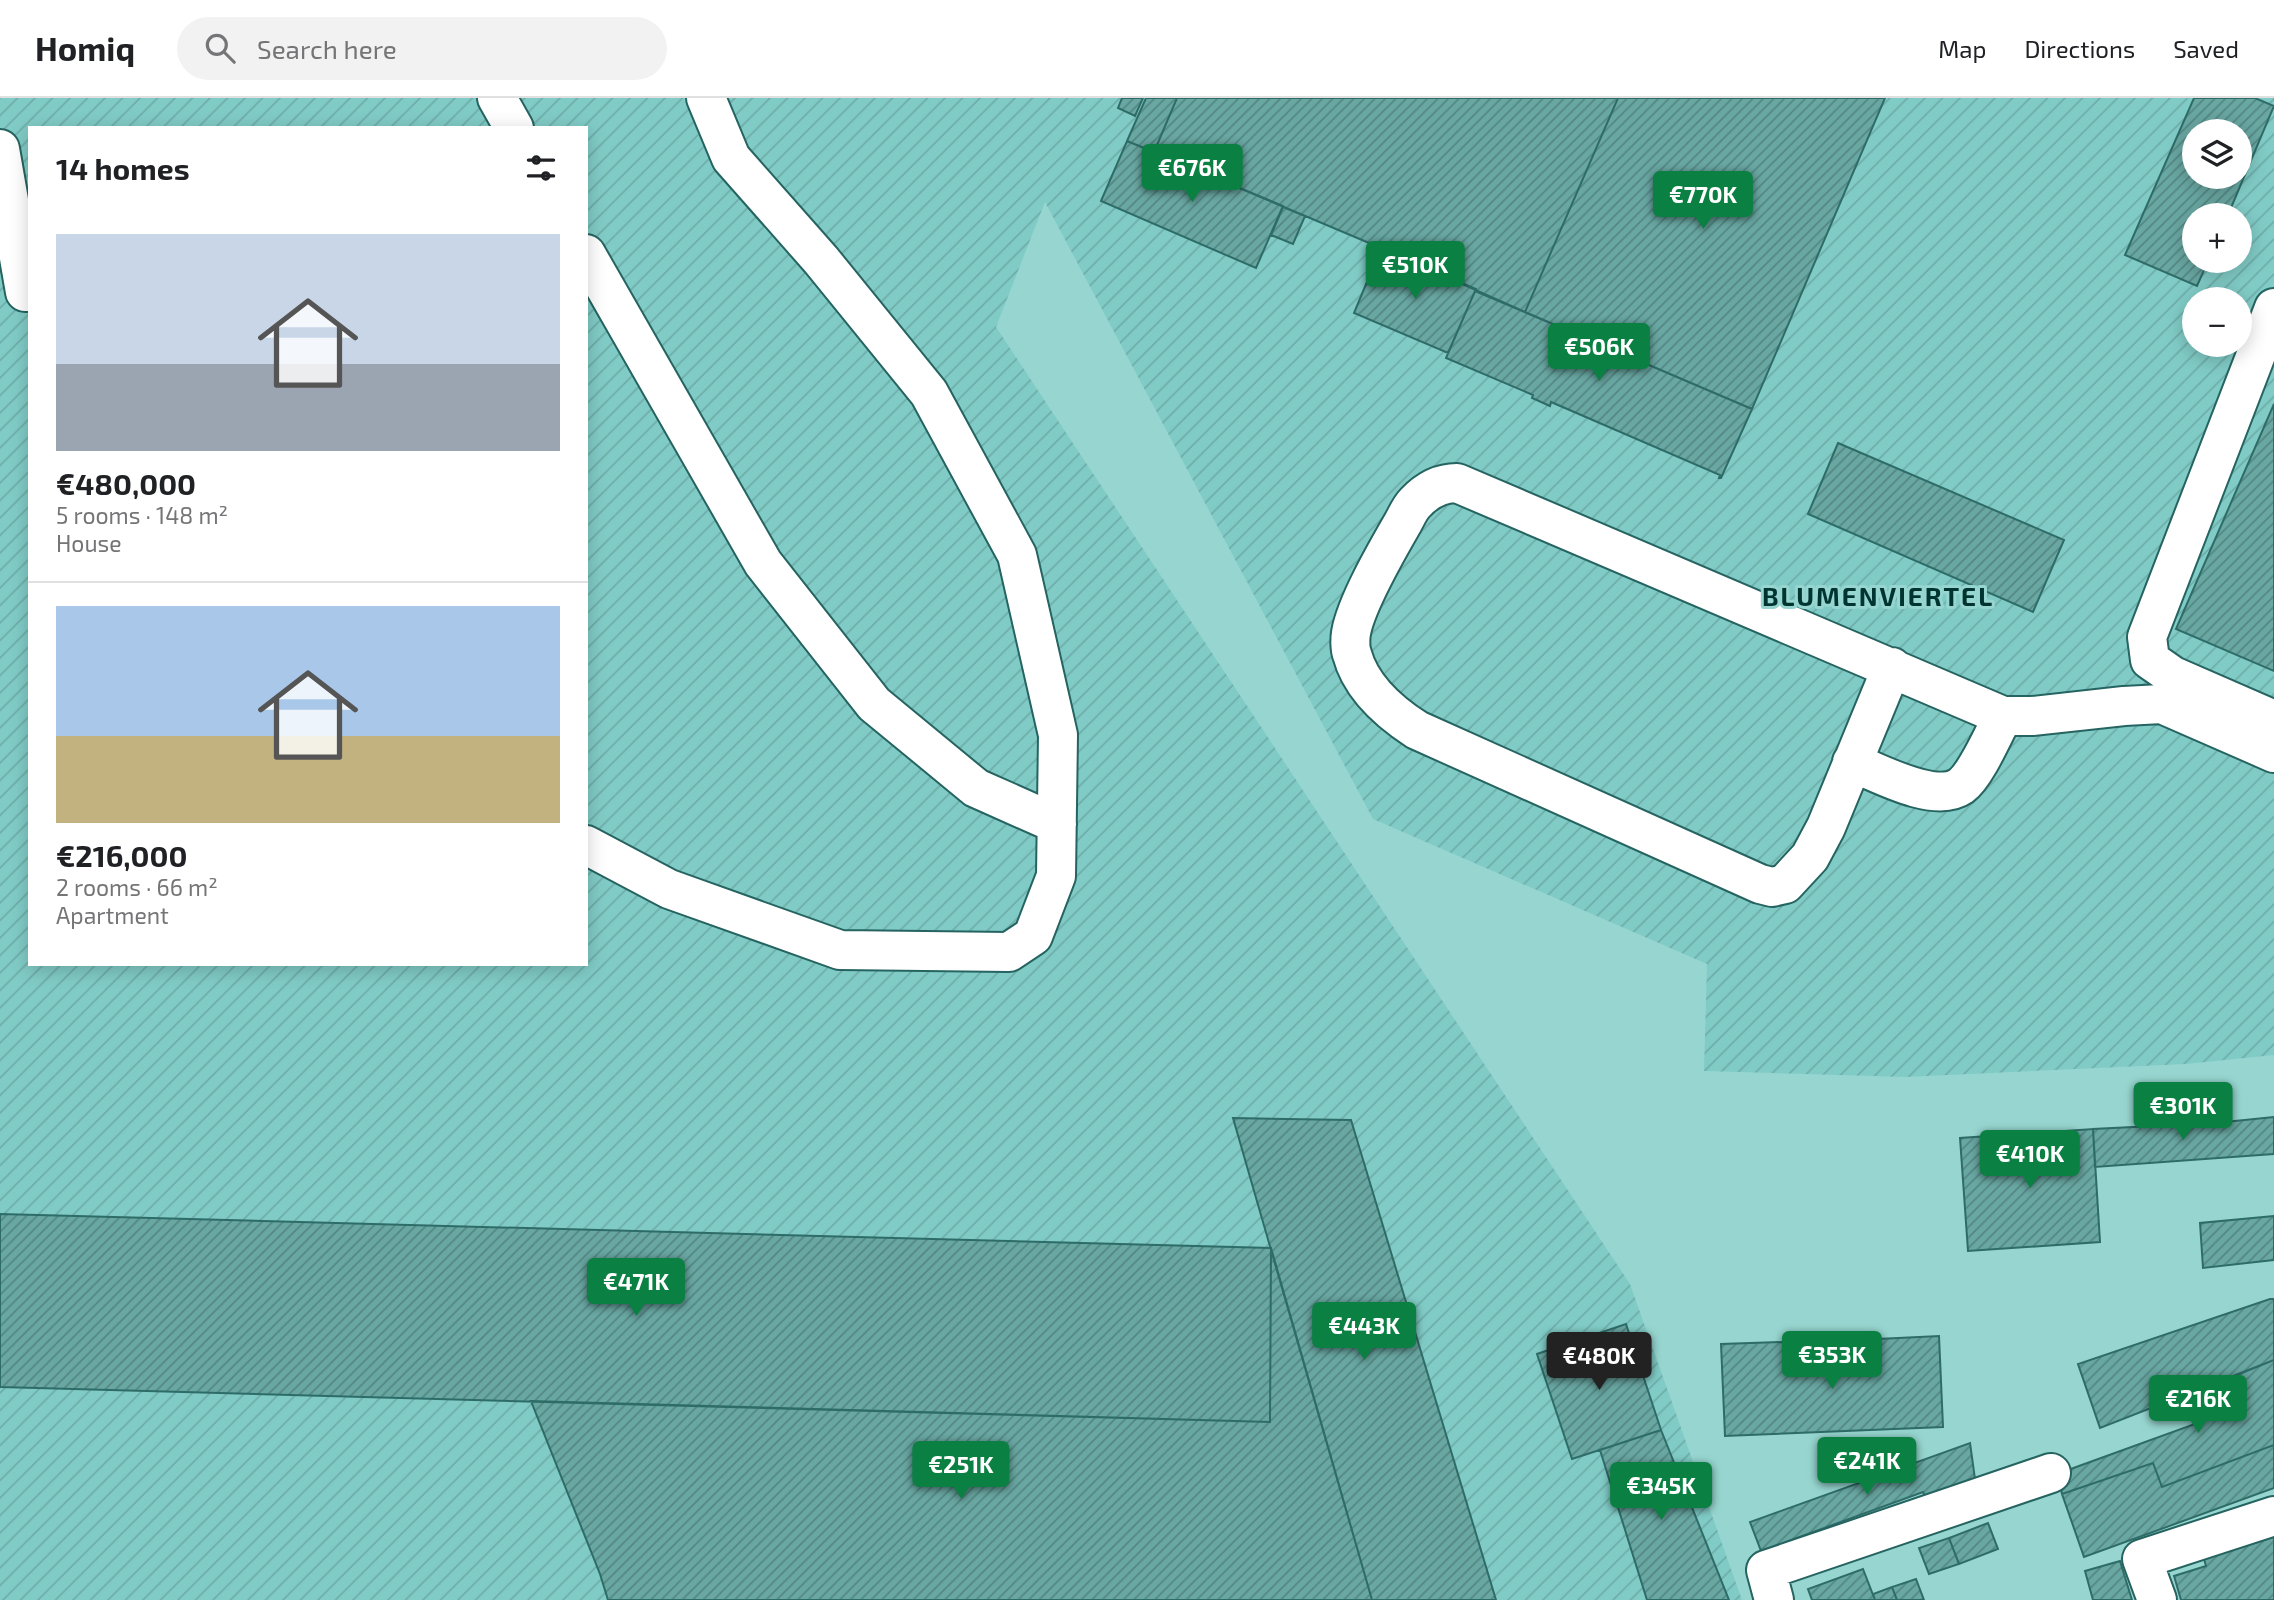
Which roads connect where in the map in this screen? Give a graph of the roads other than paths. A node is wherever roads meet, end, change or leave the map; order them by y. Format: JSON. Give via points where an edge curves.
{"nodes":[{"id":1,"x":497,"y":98,"type":"edge"},
{"id":2,"x":706,"y":98,"type":"edge"},
{"id":3,"x":513,"y":126,"type":"edge"},
{"id":4,"x":0,"y":149,"type":"edge"},
{"id":5,"x":9,"y":255,"type":"edge"},
{"id":6,"x":588,"y":257,"type":"edge"},
{"id":7,"x":28,"y":292,"type":"edge"},
{"id":8,"x":2274,"y":308,"type":"edge"},
{"id":9,"x":1892,"y":667,"type":"junction"},
{"id":10,"x":2003,"y":716,"type":"junction"},
{"id":11,"x":2274,"y":719,"type":"edge"},
{"id":12,"x":2274,"y":753,"type":"edge"},
{"id":13,"x":1852,"y":762,"type":"junction"},
{"id":14,"x":1057,"y":824,"type":"junction"},
{"id":15,"x":588,"y":846,"type":"edge"},
{"id":16,"x":2051,"y":1473,"type":"dead end"},
{"id":17,"x":2274,"y":1516,"type":"edge"},
{"id":18,"x":1774,"y":1600,"type":"edge"},
{"id":19,"x":2157,"y":1600,"type":"edge"}],
"edges":[{"from":1,"to":3,"type":"lane"},
{"from":2,"to":14,"type":"lane","via":[[731,158],[929,393],[1017,555],[1058,735]]},
{"from":4,"to":5,"type":"lane"},
{"from":5,"to":7,"type":"lane"},
{"from":6,"to":14,"type":"lane","via":[[763,563],[874,704],[975,788]]},
{"from":8,"to":11,"type":"lane","via":[[2147,637],[2150,660],[2173,676]]},
{"from":9,"to":10,"type":"lane"},
{"from":9,"to":13,"type":"lane"},
{"from":9,"to":13,"type":"lane","via":[[1457,483],[1435,486],[1414,504],[1356,614],[1351,653],[1363,678],[1378,700],[1417,730],[1760,884],[1785,884],[1810,858]]},
{"from":10,"to":12,"type":"lane","via":[[2162,704]]},
{"from":10,"to":13,"type":"lane","via":[[1985,752],[1959,787],[1935,791],[1909,786]]},
{"from":14,"to":15,"type":"lane","via":[[1052,888],[1033,936],[1009,952],[840,950],[669,889]]},
{"from":16,"to":18,"type":"lane","via":[[1766,1570]]},
{"from":17,"to":19,"type":"lane","via":[[2142,1559]]}]}
